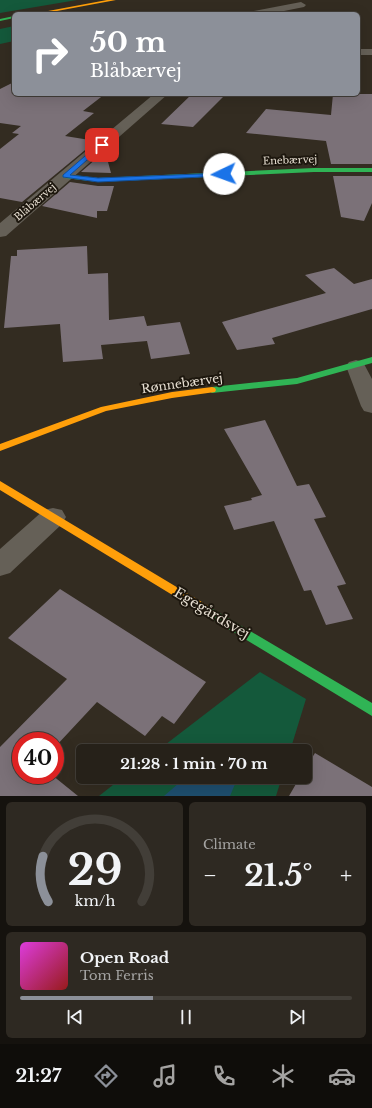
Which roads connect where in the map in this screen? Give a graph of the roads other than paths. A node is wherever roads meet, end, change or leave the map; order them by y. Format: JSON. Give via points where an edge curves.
{"nodes":[{"id":1,"x":114,"y":0,"type":"edge"},
{"id":2,"x":301,"y":5,"type":"dead end"},
{"id":3,"x":45,"y":12,"type":"edge"},
{"id":4,"x":264,"y":12,"type":"edge"},
{"id":5,"x":12,"y":17,"type":"edge"},
{"id":6,"x":0,"y":20,"type":"edge"},
{"id":7,"x":360,"y":52,"type":"edge"},
{"id":8,"x":372,"y":52,"type":"edge"},
{"id":9,"x":160,"y":96,"type":"edge"},
{"id":10,"x":372,"y":170,"type":"edge"},
{"id":11,"x":65,"y":176,"type":"junction"},
{"id":12,"x":0,"y":232,"type":"edge"},
{"id":13,"x":364,"y":363,"type":"edge"},
{"id":14,"x":372,"y":406,"type":"edge"},
{"id":15,"x":0,"y":448,"type":"edge"},
{"id":16,"x":0,"y":485,"type":"edge"},
{"id":17,"x":53,"y":517,"type":"junction"},
{"id":18,"x":0,"y":564,"type":"edge"},
{"id":19,"x":372,"y":710,"type":"edge"}],
"edges":[{"from":1,"to":3,"type":"street"},
{"from":2,"to":4,"type":"street"},
{"from":5,"to":6,"type":"street"},
{"from":7,"to":8,"type":"street"},
{"from":9,"to":11,"type":"street","name":"Blåbærvej"},
{"from":10,"to":11,"type":"street","name":"Enebærvej","via":[[314,170],[98,180]]},
{"from":11,"to":12,"type":"street","name":"Blåbærvej"},
{"from":13,"to":14,"type":"street"},
{"from":13,"to":15,"type":"street","name":"Rønnebærvej","via":[[297,381],[172,395],[104,409]]},
{"from":16,"to":17,"type":"street","name":"Egegårdsvej"},
{"from":17,"to":18,"type":"street"},
{"from":17,"to":19,"type":"street","name":"Egegårdsvej"}]}
